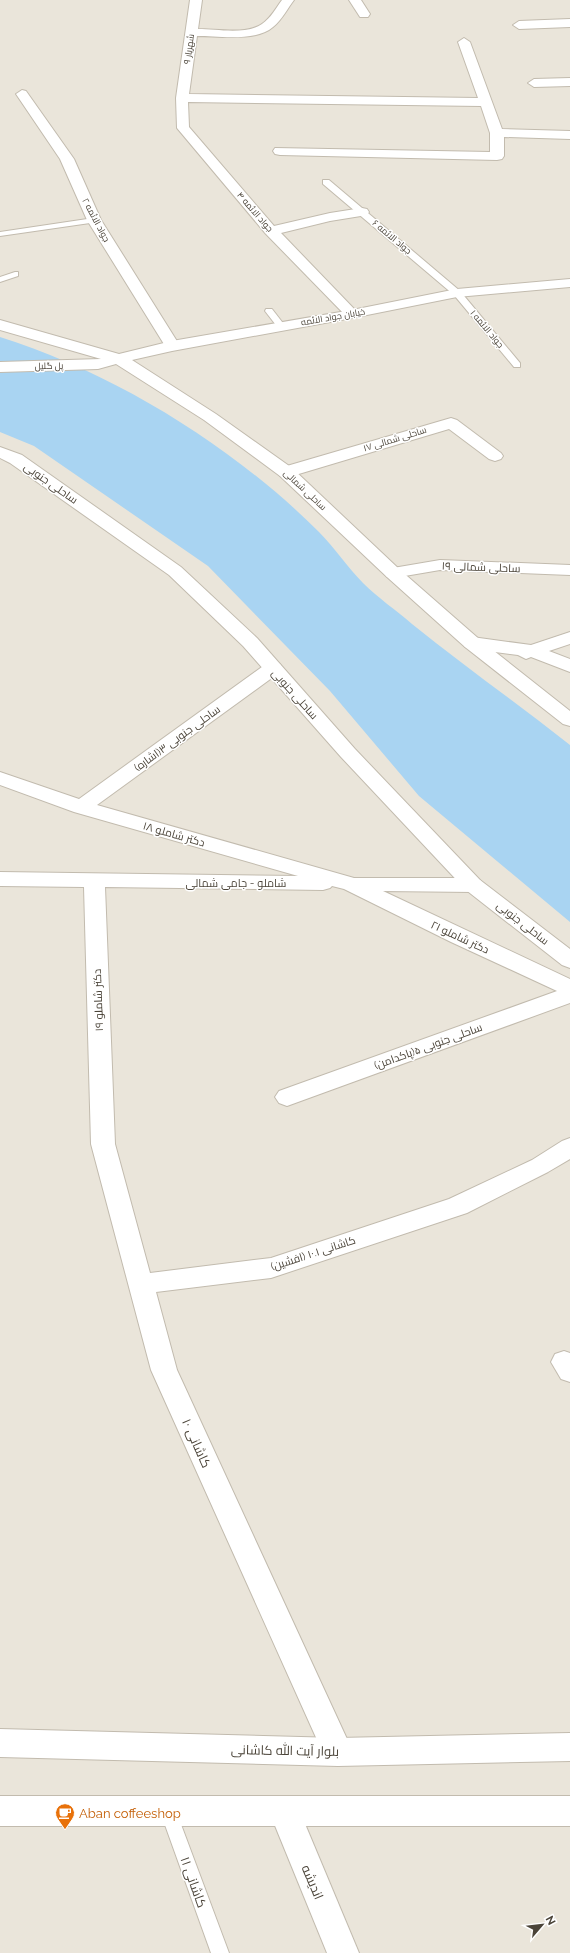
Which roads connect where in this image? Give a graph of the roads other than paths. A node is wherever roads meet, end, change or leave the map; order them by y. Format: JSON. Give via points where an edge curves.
{"nodes":[{"id":1,"x":196,"y":0,"type":"edge"},
{"id":2,"x":288,"y":0,"type":"edge"},
{"id":3,"x":355,"y":0,"type":"edge"},
{"id":4,"x":364,"y":14,"type":"dead end"},
{"id":5,"x":570,"y":23,"type":"edge"},
{"id":6,"x":519,"y":25,"type":"dead end"},
{"id":7,"x":191,"y":32,"type":"junction"},
{"id":8,"x":464,"y":42,"type":"dead end"},
{"id":9,"x":570,"y":82,"type":"edge"},
{"id":10,"x":534,"y":83,"type":"dead end"},
{"id":11,"x":22,"y":94,"type":"dead end"},
{"id":12,"x":182,"y":98,"type":"junction"},
{"id":13,"x":486,"y":102,"type":"junction"},
{"id":14,"x":497,"y":133,"type":"junction"},
{"id":15,"x":570,"y":135,"type":"edge"},
{"id":16,"x":280,"y":150,"type":"dead end"},
{"id":17,"x":326,"y":182,"type":"dead end"},
{"id":18,"x":362,"y":212,"type":"junction"},
{"id":19,"x":94,"y":220,"type":"junction"},
{"id":20,"x":271,"y":231,"type":"junction"},
{"id":21,"x":0,"y":234,"type":"edge"},
{"id":22,"x":15,"y":274,"type":"dead end"},
{"id":23,"x":0,"y":280,"type":"edge"},
{"id":24,"x":570,"y":283,"type":"edge"},
{"id":25,"x":457,"y":293,"type":"junction"},
{"id":26,"x":269,"y":311,"type":"dead end"},
{"id":27,"x":352,"y":314,"type":"junction"},
{"id":28,"x":0,"y":325,"type":"edge"},
{"id":29,"x":282,"y":327,"type":"junction"},
{"id":30,"x":172,"y":346,"type":"junction"},
{"id":31,"x":120,"y":359,"type":"junction"},
{"id":32,"x":98,"y":364,"type":"joint"},
{"id":33,"x":517,"y":365,"type":"dead end"},
{"id":34,"x":0,"y":367,"type":"edge"},
{"id":35,"x":0,"y":452,"type":"edge"},
{"id":36,"x":495,"y":456,"type":"dead end"},
{"id":37,"x":286,"y":472,"type":"junction"},
{"id":38,"x":570,"y":570,"type":"edge"},
{"id":39,"x":393,"y":573,"type":"junction"},
{"id":40,"x":570,"y":638,"type":"edge"},
{"id":41,"x":472,"y":643,"type":"junction"},
{"id":42,"x":532,"y":651,"type":"junction"},
{"id":43,"x":496,"y":662,"type":"junction"},
{"id":44,"x":570,"y":666,"type":"edge"},
{"id":45,"x":272,"y":668,"type":"junction"},
{"id":46,"x":570,"y":720,"type":"edge"},
{"id":47,"x":0,"y":778,"type":"edge"},
{"id":48,"x":81,"y":807,"type":"junction"},
{"id":49,"x":0,"y":879,"type":"edge"},
{"id":50,"x":94,"y":881,"type":"junction"},
{"id":51,"x":351,"y":884,"type":"junction"},
{"id":52,"x":473,"y":885,"type":"junction"},
{"id":53,"x":570,"y":960,"type":"edge"},
{"id":54,"x":570,"y":988,"type":"edge"},
{"id":55,"x":570,"y":995,"type":"edge"},
{"id":56,"x":287,"y":1097,"type":"dead end"},
{"id":57,"x":102,"y":1119,"type":"joint"},
{"id":58,"x":570,"y":1148,"type":"edge"},
{"id":59,"x":141,"y":1284,"type":"junction"},
{"id":60,"x":0,"y":1743,"type":"edge"},
{"id":61,"x":570,"y":1747,"type":"edge"},
{"id":62,"x":338,"y":1752,"type":"junction"},
{"id":63,"x":0,"y":1811,"type":"edge"},
{"id":64,"x":168,"y":1811,"type":"junction"},
{"id":65,"x":284,"y":1811,"type":"junction"},
{"id":66,"x":570,"y":1811,"type":"edge"},
{"id":67,"x":220,"y":1953,"type":"edge"},
{"id":68,"x":343,"y":1953,"type":"edge"}],
"edges":[{"from":1,"to":7,"type":"street","name":"شهریار ۹"},
{"from":2,"to":7,"type":"street","via":[[268,26],[261,30]]},
{"from":3,"to":4,"type":"street"},
{"from":5,"to":6,"type":"street"},
{"from":7,"to":12,"type":"street","name":"شهریار ۹"},
{"from":8,"to":13,"type":"street"},
{"from":9,"to":10,"type":"street"},
{"from":11,"to":19,"type":"street","name":"جواد الائمه ۲","via":[[67,159]]},
{"from":12,"to":13,"type":"street"},
{"from":12,"to":20,"type":"street","name":"جواد الائمه ۴","via":[[183,128]]},
{"from":13,"to":14,"type":"street"},
{"from":14,"to":15,"type":"street"},
{"from":14,"to":16,"type":"street","via":[[497,156]]},
{"from":17,"to":18,"type":"lane","name":"جواد الائمه ۶"},
{"from":18,"to":20,"type":"street"},
{"from":18,"to":25,"type":"lane","name":"جواد الائمه ۶"},
{"from":19,"to":21,"type":"lane"},
{"from":19,"to":30,"type":"street","name":"جواد الائمه ۲"},
{"from":20,"to":27,"type":"street","name":"جواد الائمه ۴"},
{"from":22,"to":23,"type":"lane"},
{"from":24,"to":25,"type":"street","name":"خیابان جواد الائمه"},
{"from":25,"to":27,"type":"street","name":"خیابان جواد الائمه"},
{"from":25,"to":33,"type":"lane","name":"جواد الائمه ۱"},
{"from":26,"to":29,"type":"lane"},
{"from":27,"to":29,"type":"street","name":"خیابان جواد الائمه"},
{"from":28,"to":31,"type":"street","name":"ساحلی شمالی"},
{"from":29,"to":30,"type":"street","name":"خیابان جواد الائمه"},
{"from":30,"to":31,"type":"street","name":"خیابان جواد الائمه"},
{"from":31,"to":32,"type":"street","name":"خیابان جواد الائمه"},
{"from":31,"to":37,"type":"street","name":"ساحلی شمالی","via":[[210,417]]},
{"from":32,"to":34,"type":"street","name":"پل گلیل"},
{"from":35,"to":45,"type":"street","name":"ساحلی جنوبی","via":[[16,459],[175,571],[250,642]]},
{"from":36,"to":37,"type":"street","name":"ساحلی شمالی ۱۷","via":[[451,423]]},
{"from":37,"to":39,"type":"street","name":"ساحلی شمالی"},
{"from":38,"to":39,"type":"street","name":"ساحلی شمالی ۱۹","via":[[440,565]]},
{"from":39,"to":41,"type":"street","name":"ساحلی شمالی"},
{"from":40,"to":42,"type":"street"},
{"from":41,"to":42,"type":"street"},
{"from":41,"to":43,"type":"street","name":"ساحلی شمالی"},
{"from":42,"to":43,"type":"street"},
{"from":42,"to":44,"type":"street"},
{"from":43,"to":46,"type":"street","name":"ساحلی شمالی"},
{"from":45,"to":48,"type":"street","name":"ساحلی جنوبی ۳(اشاره)"},
{"from":45,"to":52,"type":"street","name":"ساحلی جنوبی","via":[[348,753]]},
{"from":47,"to":48,"type":"street","name":"دکتر شاملو ۱۸"},
{"from":48,"to":51,"type":"street","name":"دکتر شاملو ۱۸"},
{"from":49,"to":50,"type":"street","name":"شاملو - جامی شمالی"},
{"from":50,"to":51,"type":"street","name":"شاملو - جامی شمالی"},
{"from":50,"to":57,"type":"street","name":"دکتر شاملو ۱۹"},
{"from":51,"to":52,"type":"street","name":"شاملو - جامی شمالی"},
{"from":51,"to":54,"type":"street","name":"دکتر شاملو ۲۱"},
{"from":52,"to":53,"type":"street","name":"ساحلی جنوبی"},
{"from":55,"to":56,"type":"street","name":"ساحلی جنوبی ۵(پاکدامن)"},
{"from":57,"to":59,"type":"street","name":"کاشانی ۱۰","via":[[103,1144]]},
{"from":58,"to":59,"type":"street","name":"کاشانی ۱۰.۱ (افشین)","via":[[540,1166],[458,1206],[271,1268]]},
{"from":59,"to":62,"type":"street","name":"کاشانی ۱۰","via":[[164,1370]]},
{"from":60,"to":62,"type":"street","name":"بلوار آیت الله کاشانی"},
{"from":61,"to":62,"type":"street","name":"بلوار آیت الله کاشانی"},
{"from":63,"to":64,"type":"street"},
{"from":64,"to":65,"type":"street"},
{"from":64,"to":67,"type":"lane","name":"کاشانی ۱۱"},
{"from":65,"to":66,"type":"street"},
{"from":65,"to":68,"type":"street","name":"اندیشه"}]}
